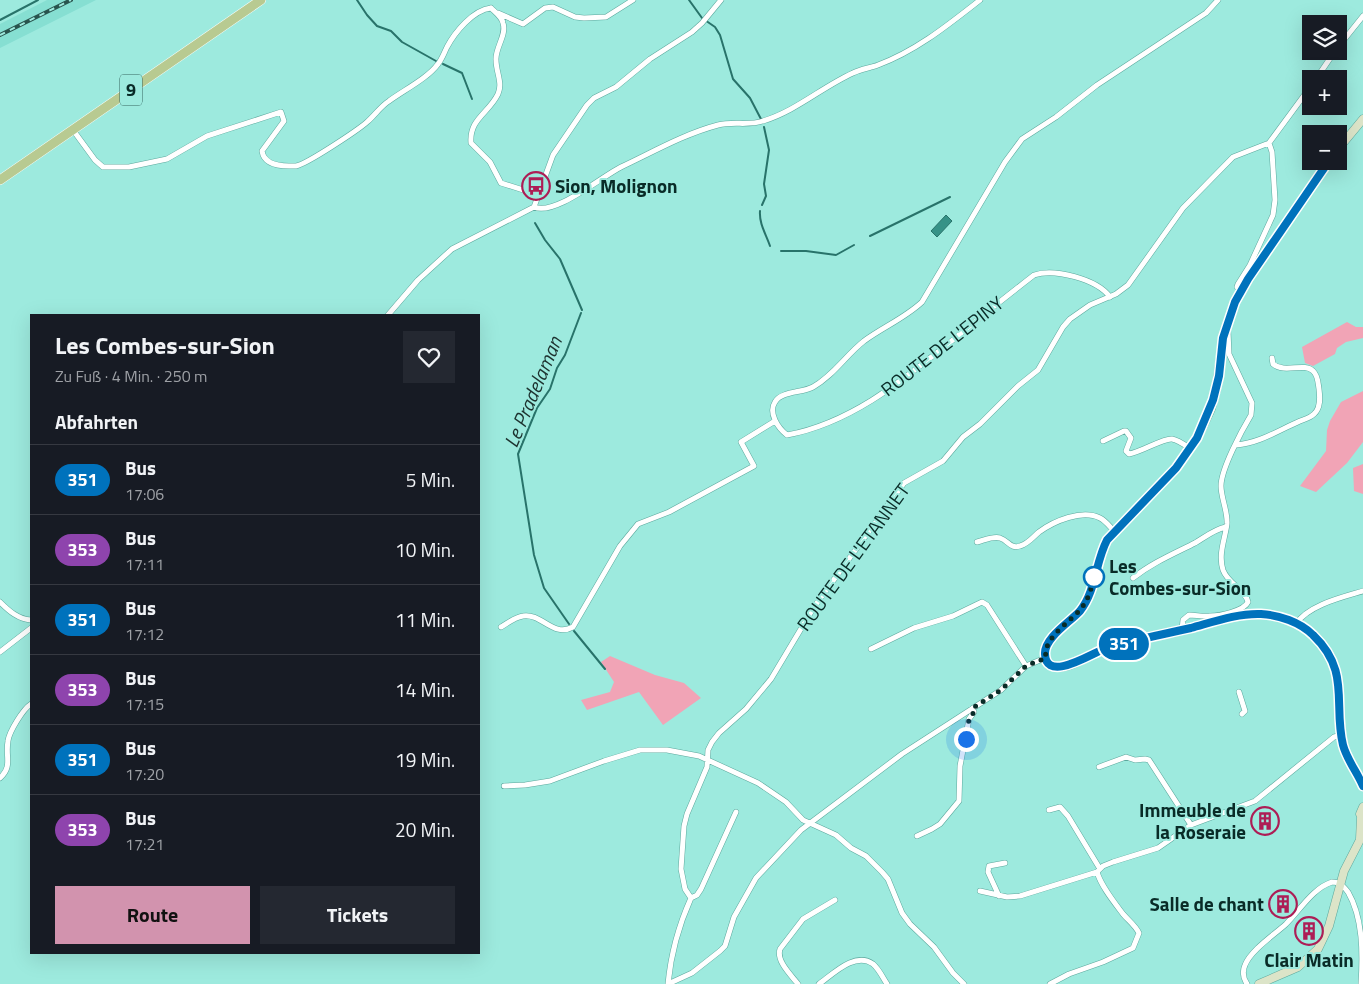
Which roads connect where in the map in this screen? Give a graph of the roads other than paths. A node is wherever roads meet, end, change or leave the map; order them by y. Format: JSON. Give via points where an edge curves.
{"nodes":[{"id":1,"x":261,"y":0,"type":"edge"},
{"id":2,"x":632,"y":0,"type":"edge"},
{"id":3,"x":721,"y":0,"type":"edge"},
{"id":4,"x":980,"y":0,"type":"edge"},
{"id":5,"x":1218,"y":0,"type":"edge"},
{"id":6,"x":491,"y":8,"type":"junction"},
{"id":7,"x":1363,"y":16,"type":"edge"},
{"id":8,"x":1347,"y":36,"type":"edge"},
{"id":9,"x":1302,"y":98,"type":"edge"},
{"id":10,"x":1363,"y":119,"type":"edge"},
{"id":11,"x":73,"y":130,"type":"junction"},
{"id":12,"x":1347,"y":138,"type":"edge"},
{"id":13,"x":1268,"y":142,"type":"junction"},
{"id":14,"x":1323,"y":170,"type":"edge"},
{"id":15,"x":0,"y":180,"type":"edge"},
{"id":16,"x":539,"y":196,"type":"junction"},
{"id":17,"x":534,"y":207,"type":"junction"},
{"id":18,"x":1241,"y":291,"type":"junction"},
{"id":19,"x":1110,"y":296,"type":"junction"},
{"id":20,"x":389,"y":314,"type":"edge"},
{"id":21,"x":1225,"y":329,"type":"junction"},
{"id":22,"x":1272,"y":358,"type":"dead end"},
{"id":23,"x":775,"y":421,"type":"junction"},
{"id":24,"x":1103,"y":441,"type":"dead end"},
{"id":25,"x":1236,"y":445,"type":"junction"},
{"id":26,"x":1191,"y":449,"type":"junction"},
{"id":27,"x":1226,"y":527,"type":"junction"},
{"id":28,"x":1114,"y":531,"type":"junction"},
{"id":29,"x":978,"y":542,"type":"dead end"},
{"id":30,"x":1133,"y":578,"type":"dead end"},
{"id":31,"x":1363,"y":591,"type":"edge"},
{"id":32,"x":0,"y":602,"type":"edge"},
{"id":33,"x":30,"y":620,"type":"edge"},
{"id":34,"x":1296,"y":624,"type":"junction"},
{"id":35,"x":501,"y":627,"type":"dead end"},
{"id":36,"x":30,"y":629,"type":"edge"},
{"id":37,"x":1182,"y":630,"type":"junction"},
{"id":38,"x":871,"y":649,"type":"dead end"},
{"id":39,"x":0,"y":652,"type":"edge"},
{"id":40,"x":1046,"y":658,"type":"junction"},
{"id":41,"x":1026,"y":666,"type":"junction"},
{"id":42,"x":1239,"y":692,"type":"dead end"},
{"id":43,"x":30,"y":705,"type":"edge"},
{"id":44,"x":973,"y":708,"type":"junction"},
{"id":45,"x":1242,"y":714,"type":"dead end"},
{"id":46,"x":1342,"y":735,"type":"junction"},
{"id":47,"x":708,"y":760,"type":"junction"},
{"id":48,"x":1098,"y":767,"type":"dead end"},
{"id":49,"x":0,"y":778,"type":"edge"},
{"id":50,"x":504,"y":786,"type":"dead end"},
{"id":51,"x":1363,"y":786,"type":"edge"},
{"id":52,"x":1362,"y":807,"type":"edge"},
{"id":53,"x":1049,"y":810,"type":"dead end"},
{"id":54,"x":736,"y":812,"type":"dead end"},
{"id":55,"x":1362,"y":819,"type":"edge"},
{"id":56,"x":810,"y":823,"type":"junction"},
{"id":57,"x":1191,"y":825,"type":"junction"},
{"id":58,"x":917,"y":836,"type":"dead end"},
{"id":59,"x":1362,"y":837,"type":"edge"},
{"id":60,"x":1005,"y":863,"type":"dead end"},
{"id":61,"x":1098,"y":870,"type":"junction"},
{"id":62,"x":1340,"y":883,"type":"junction"},
{"id":63,"x":980,"y":891,"type":"dead end"},
{"id":64,"x":999,"y":896,"type":"junction"},
{"id":65,"x":691,"y":898,"type":"junction"},
{"id":66,"x":835,"y":900,"type":"dead end"},
{"id":67,"x":668,"y":984,"type":"edge"},
{"id":68,"x":798,"y":984,"type":"edge"},
{"id":69,"x":819,"y":984,"type":"edge"},
{"id":70,"x":887,"y":984,"type":"edge"},
{"id":71,"x":964,"y":984,"type":"edge"},
{"id":72,"x":1050,"y":984,"type":"edge"},
{"id":73,"x":1246,"y":984,"type":"edge"},
{"id":74,"x":1259,"y":984,"type":"edge"},
{"id":75,"x":1361,"y":984,"type":"edge"}],
"edges":[{"from":1,"to":11,"type":"main road","number":"9"},
{"from":2,"to":6,"type":"street","via":[[606,17],[577,17],[553,7],[545,8],[523,24]]},
{"from":3,"to":16,"type":"street","via":[[707,18],[686,36],[640,66],[616,87],[594,98],[553,155]]},
{"from":4,"to":17,"type":"street","via":[[919,44],[879,65],[853,72],[789,111],[762,122],[720,124],[666,144],[609,173],[566,202],[539,209]]},
{"from":5,"to":23,"type":"street","via":[[1206,13],[1022,139],[922,302],[864,341],[836,370],[813,387],[785,394],[776,400],[772,407]]},
{"from":6,"to":11,"type":"street","via":[[485,8],[474,16],[448,45],[438,65],[416,83],[387,102],[366,123],[297,166],[273,164],[263,156],[262,151],[284,121],[281,112],[207,136],[166,159],[129,167],[103,167],[94,160]]},
{"from":6,"to":16,"type":"street","via":[[503,23],[504,32],[496,58],[500,86],[498,95],[473,126],[471,143],[490,162],[501,182]]},
{"from":7,"to":8,"type":"street"},
{"from":9,"to":13,"type":"street"},
{"from":10,"to":12,"type":"street"},
{"from":11,"to":15,"type":"main road","number":"9"},
{"from":13,"to":18,"type":"street","via":[[1272,152],[1273,214],[1238,284]]},
{"from":13,"to":19,"type":"street","name":"ROUTE DE L'ETANNET","via":[[1228,161],[1183,208],[1128,285]]},
{"from":14,"to":18,"type":"street"},
{"from":16,"to":17,"type":"street"},
{"from":17,"to":20,"type":"street","via":[[456,246],[418,280]]},
{"from":18,"to":21,"type":"street"},
{"from":19,"to":23,"type":"street","name":"ROUTE DE L'EPINY","via":[[1101,288],[1074,278],[1050,272],[1034,275],[876,398],[802,432],[787,435]]},
{"from":19,"to":47,"type":"street","name":"ROUTE DE L'ETANNET","via":[[1070,319],[1038,370],[963,437],[943,461],[900,488],[814,606],[772,679],[712,742]]},
{"from":21,"to":25,"type":"street","via":[[1228,331],[1231,360],[1253,406]]},
{"from":21,"to":26,"type":"street","via":[[1218,384]]},
{"from":22,"to":25,"type":"street","via":[[1273,364],[1279,368],[1305,368],[1314,372],[1319,392],[1318,407],[1310,417],[1278,432]]},
{"from":23,"to":35,"type":"street","via":[[740,442],[754,466],[669,512],[638,524],[620,546],[573,627],[557,630],[527,616]]},
{"from":24,"to":26,"type":"street","via":[[1126,431],[1131,438],[1126,448],[1129,454],[1168,439]]},
{"from":25,"to":27,"type":"street","via":[[1221,485]]},
{"from":26,"to":28,"type":"street","via":[[1172,473]]},
{"from":27,"to":30,"type":"street","via":[[1154,562]]},
{"from":27,"to":37,"type":"street","via":[[1223,569],[1246,597],[1247,606],[1212,617],[1187,616]]},
{"from":28,"to":29,"type":"street","via":[[1099,518],[1081,515],[1048,526],[1019,546],[1011,546],[996,538]]},
{"from":28,"to":40,"type":"street","via":[[1101,553],[1087,600],[1048,642]]},
{"from":31,"to":34,"type":"street","via":[[1324,604]]},
{"from":32,"to":33,"type":"street","via":[[15,615]]},
{"from":34,"to":37,"type":"street","via":[[1273,616],[1251,614]]},
{"from":34,"to":46,"type":"street","via":[[1313,635],[1333,663],[1340,691]]},
{"from":36,"to":39,"type":"street"},
{"from":37,"to":40,"type":"street","via":[[1106,649],[1064,667],[1053,666]]},
{"from":38,"to":41,"type":"street","via":[[914,628],[953,616],[982,602]]},
{"from":40,"to":41,"type":"street"},
{"from":41,"to":44,"type":"street","via":[[1001,690]]},
{"from":42,"to":45,"type":"street","via":[[1245,711]]},
{"from":43,"to":49,"type":"street","via":[[8,740],[8,763]]},
{"from":44,"to":56,"type":"street","via":[[902,754]]},
{"from":44,"to":58,"type":"street","via":[[960,766],[959,802],[940,824]]},
{"from":46,"to":51,"type":"street","via":[[1346,755]]},
{"from":46,"to":57,"type":"street","via":[[1328,741],[1263,796]]},
{"from":47,"to":50,"type":"street","via":[[680,751],[640,750],[550,781]]},
{"from":47,"to":56,"type":"street","via":[[758,783]]},
{"from":47,"to":65,"type":"street","name":"ROUTE DE L'ETANNET","via":[[684,826],[681,869]]},
{"from":48,"to":57,"type":"street","via":[[1126,757],[1149,760]]},
{"from":52,"to":55,"type":"street"},
{"from":53,"to":61,"type":"street","via":[[1060,807],[1068,816]]},
{"from":54,"to":65,"type":"street","via":[[701,889]]},
{"from":55,"to":59,"type":"street"},
{"from":56,"to":67,"type":"street","via":[[756,878],[734,917],[720,952],[692,973]]},
{"from":56,"to":71,"type":"street","via":[[836,835],[882,872],[910,924]]},
{"from":57,"to":61,"type":"street","via":[[1158,848]]},
{"from":59,"to":62,"type":"street"},
{"from":60,"to":64,"type":"street","via":[[989,866],[988,872]]},
{"from":61,"to":64,"type":"street","via":[[1027,895]]},
{"from":61,"to":72,"type":"street","via":[[1100,879],[1139,933],[1137,941],[1134,948],[1118,956]]},
{"from":62,"to":73,"type":"street","via":[[1329,882],[1318,890],[1250,957],[1243,970]]},
{"from":62,"to":74,"type":"street","via":[[1329,926],[1318,949],[1298,967]]},
{"from":62,"to":75,"type":"street","via":[[1355,902],[1362,922]]},
{"from":63,"to":64,"type":"street"},
{"from":65,"to":67,"type":"street","via":[[679,925]]},
{"from":66,"to":68,"type":"street","via":[[803,919],[780,949],[781,960]]},
{"from":69,"to":70,"type":"street","via":[[847,964],[860,960],[873,965]]}]}
